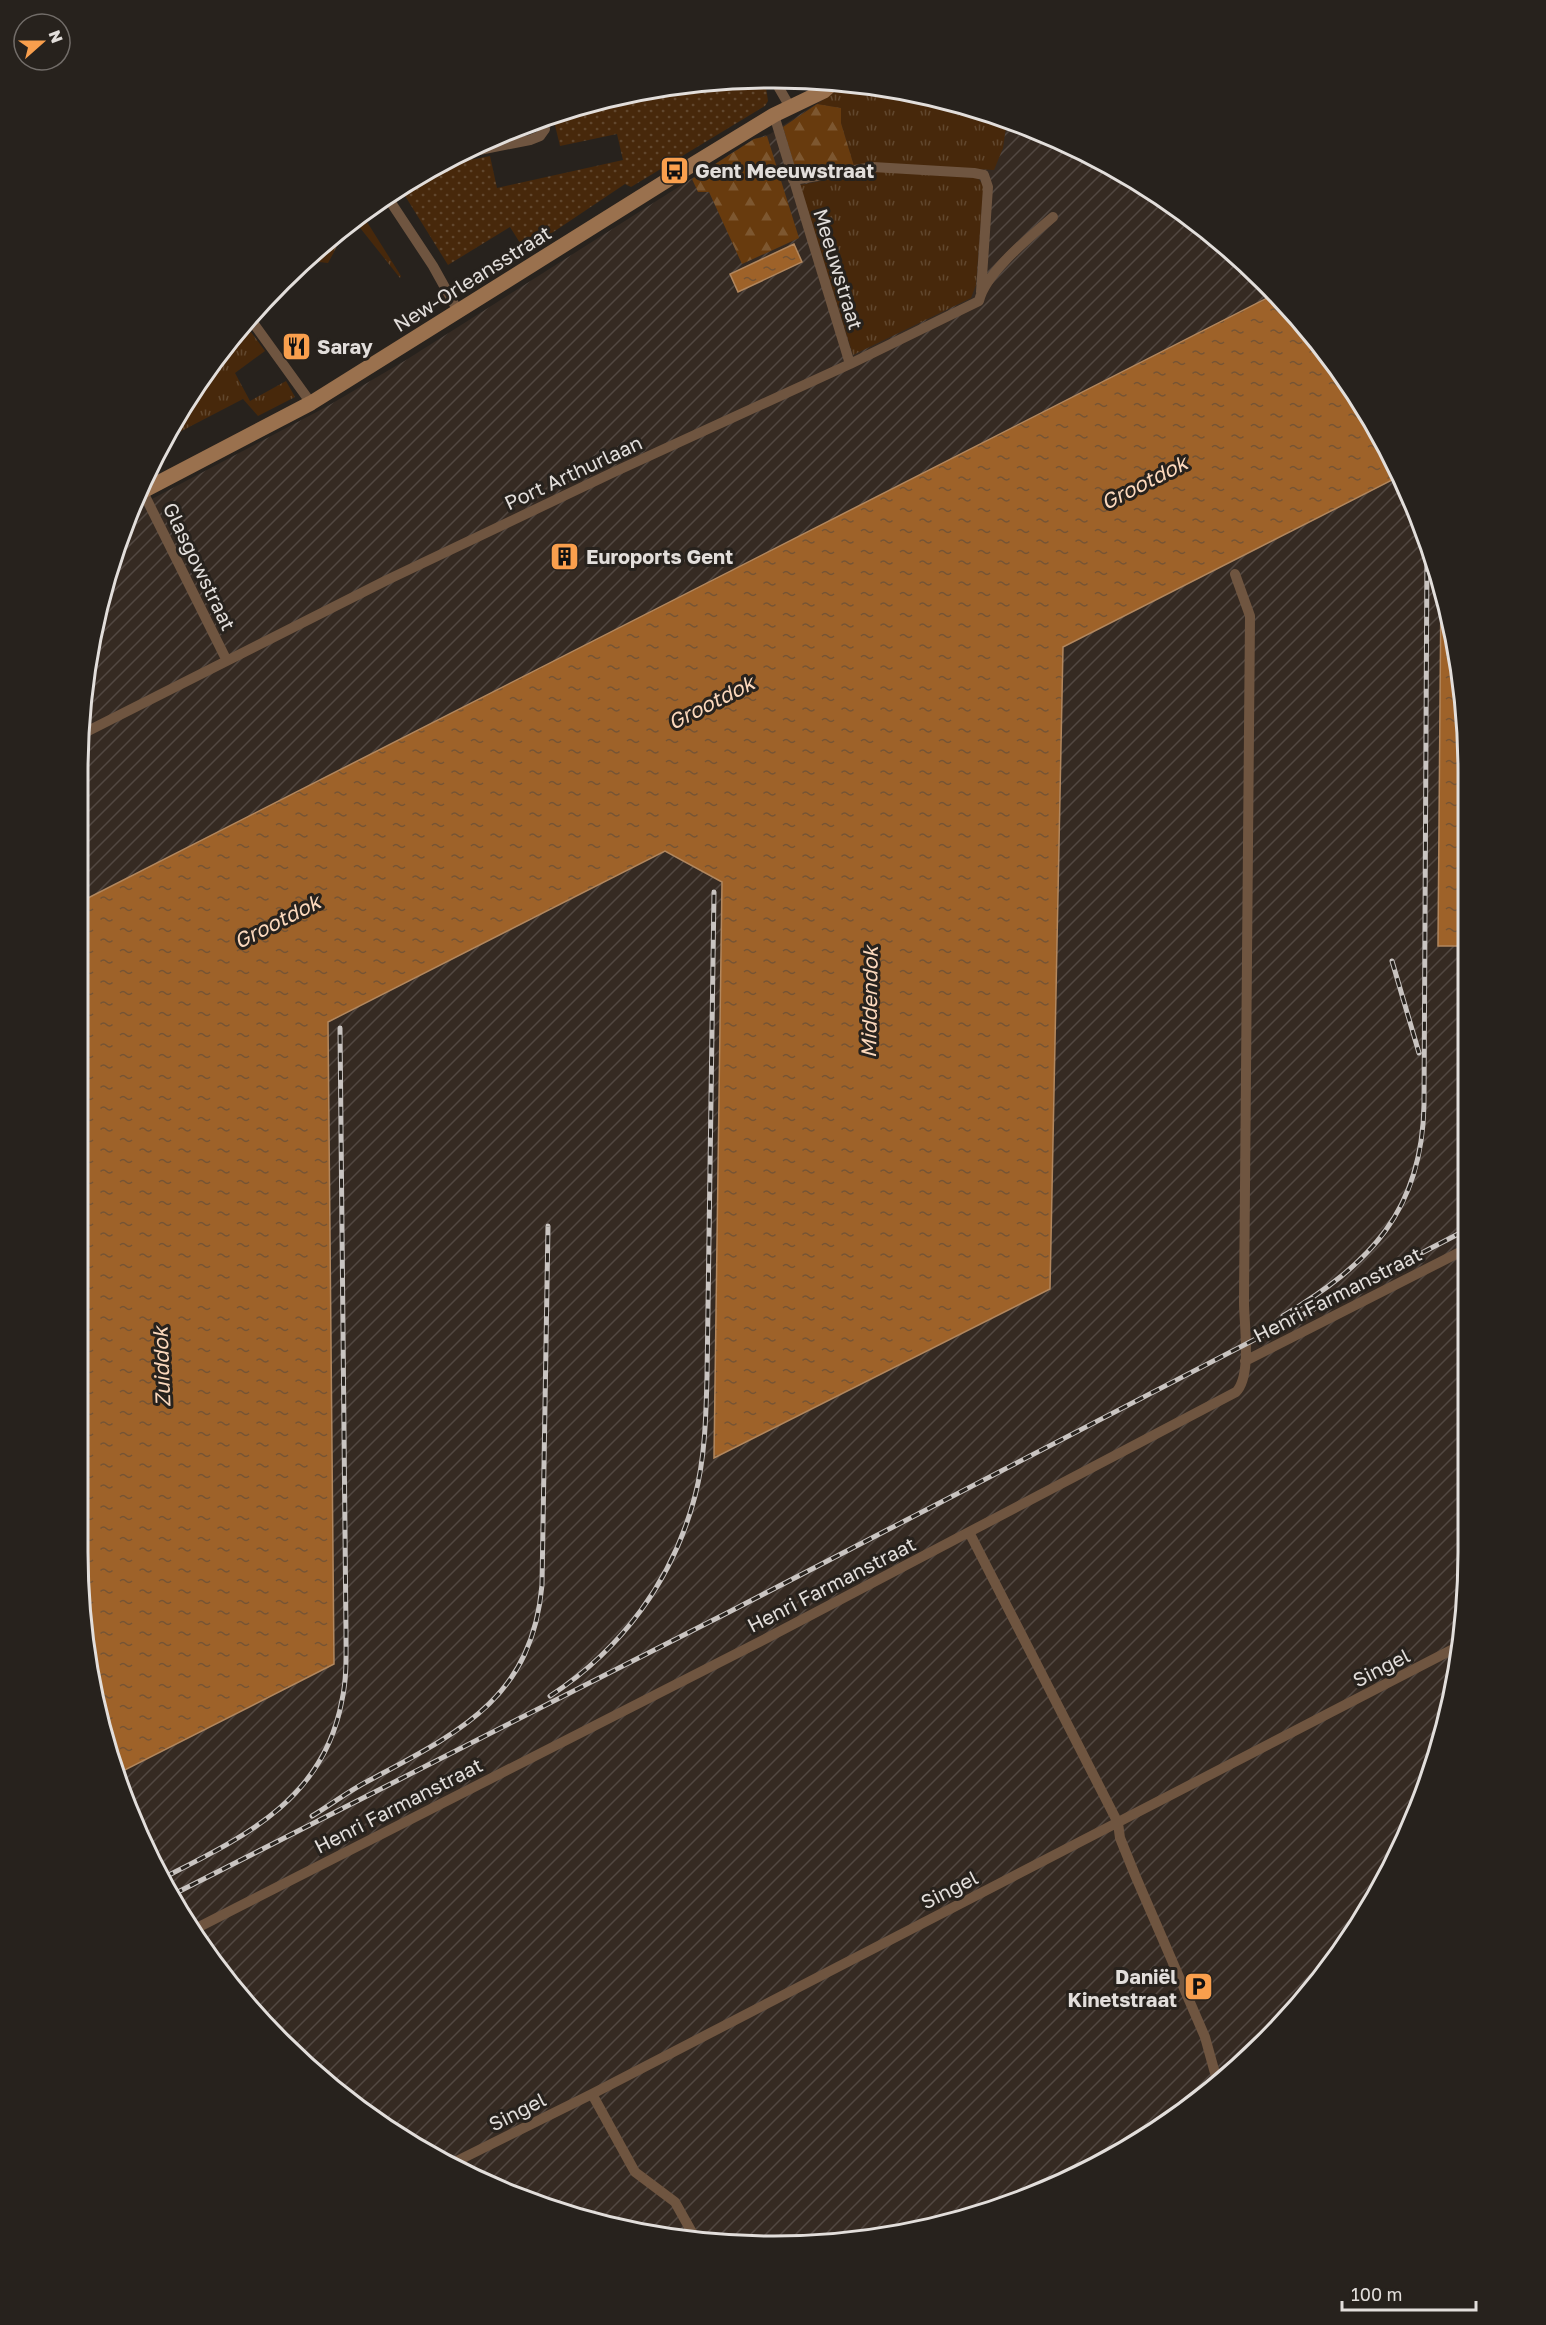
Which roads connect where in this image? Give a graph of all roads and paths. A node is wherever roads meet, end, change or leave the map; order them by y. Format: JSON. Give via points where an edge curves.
{"nodes":[{"id":1,"x":779,"y":88,"type":"edge"},
{"id":2,"x":806,"y":89,"type":"edge"},
{"id":3,"x":824,"y":91,"type":"edge"},
{"id":4,"x":790,"y":107,"type":"junction"},
{"id":5,"x":774,"y":115,"type":"junction"},
{"id":6,"x":545,"y":128,"type":"edge"},
{"id":7,"x":500,"y":146,"type":"edge"},
{"id":8,"x":793,"y":180,"type":"junction"},
{"id":9,"x":392,"y":204,"type":"edge"},
{"id":10,"x":1053,"y":217,"type":"dead end"},
{"id":11,"x":981,"y":292,"type":"junction"},
{"id":12,"x":458,"y":311,"type":"junction"},
{"id":13,"x":255,"y":325,"type":"edge"},
{"id":14,"x":850,"y":364,"type":"junction"},
{"id":15,"x":311,"y":403,"type":"junction"},
{"id":16,"x":152,"y":485,"type":"edge"},
{"id":17,"x":146,"y":500,"type":"edge"},
{"id":18,"x":1235,"y":574,"type":"dead end"},
{"id":19,"x":226,"y":659,"type":"junction"},
{"id":20,"x":90,"y":730,"type":"edge"},
{"id":21,"x":1458,"y":1253,"type":"edge"},
{"id":22,"x":1245,"y":1361,"type":"junction"},
{"id":23,"x":969,"y":1532,"type":"junction"},
{"id":24,"x":1450,"y":1652,"type":"edge"},
{"id":25,"x":1118,"y":1823,"type":"junction"},
{"id":26,"x":200,"y":1925,"type":"edge"},
{"id":27,"x":1215,"y":2074,"type":"edge"},
{"id":28,"x":592,"y":2094,"type":"junction"},
{"id":29,"x":459,"y":2160,"type":"edge"},
{"id":30,"x":692,"y":2232,"type":"edge"}],
"edges":[{"from":1,"to":4,"type":"street"},
{"from":2,"to":4,"type":"main road","name":"New-Orleansstraat"},
{"from":3,"to":4,"type":"main road","name":"New-Orleansstraat"},
{"from":4,"to":5,"type":"main road","name":"New-Orleansstraat"},
{"from":5,"to":8,"type":"street","name":"Meeuwstraat"},
{"from":5,"to":12,"type":"main road","name":"New-Orleansstraat"},
{"from":6,"to":7,"type":"street","via":[[540,136],[530,140]]},
{"from":8,"to":11,"type":"street","via":[[873,167],[974,172],[984,176],[988,187]]},
{"from":8,"to":14,"type":"street","name":"Meeuwstraat"},
{"from":9,"to":12,"type":"street"},
{"from":10,"to":11,"type":"street","name":"Port Arthurlaan","via":[[1015,250]]},
{"from":11,"to":14,"type":"street","name":"Port Arthurlaan","via":[[979,301]]},
{"from":12,"to":15,"type":"main road","name":"New-Orleansstraat"},
{"from":13,"to":15,"type":"street"},
{"from":14,"to":19,"type":"street","name":"Port Arthurlaan","via":[[592,482]]},
{"from":15,"to":16,"type":"main road","name":"New-Orleansstraat"},
{"from":17,"to":19,"type":"street","name":"Glasgowstraat"},
{"from":18,"to":22,"type":"street","via":[[1250,616]]},
{"from":19,"to":20,"type":"street","name":"Port Arthurlaan"},
{"from":21,"to":22,"type":"street","name":"Henri Farmanstraat"},
{"from":22,"to":23,"type":"street","name":"Henri Farmanstraat","via":[[1245,1377],[1236,1392]]},
{"from":23,"to":25,"type":"street"},
{"from":23,"to":26,"type":"street","name":"Henri Farmanstraat"},
{"from":24,"to":25,"type":"street","name":"Singel"},
{"from":25,"to":27,"type":"street","via":[[1135,1875],[1205,2037]]},
{"from":25,"to":28,"type":"street","name":"Singel"},
{"from":28,"to":29,"type":"street","name":"Singel"},
{"from":28,"to":30,"type":"street","via":[[635,2172],[675,2202]]}]}
